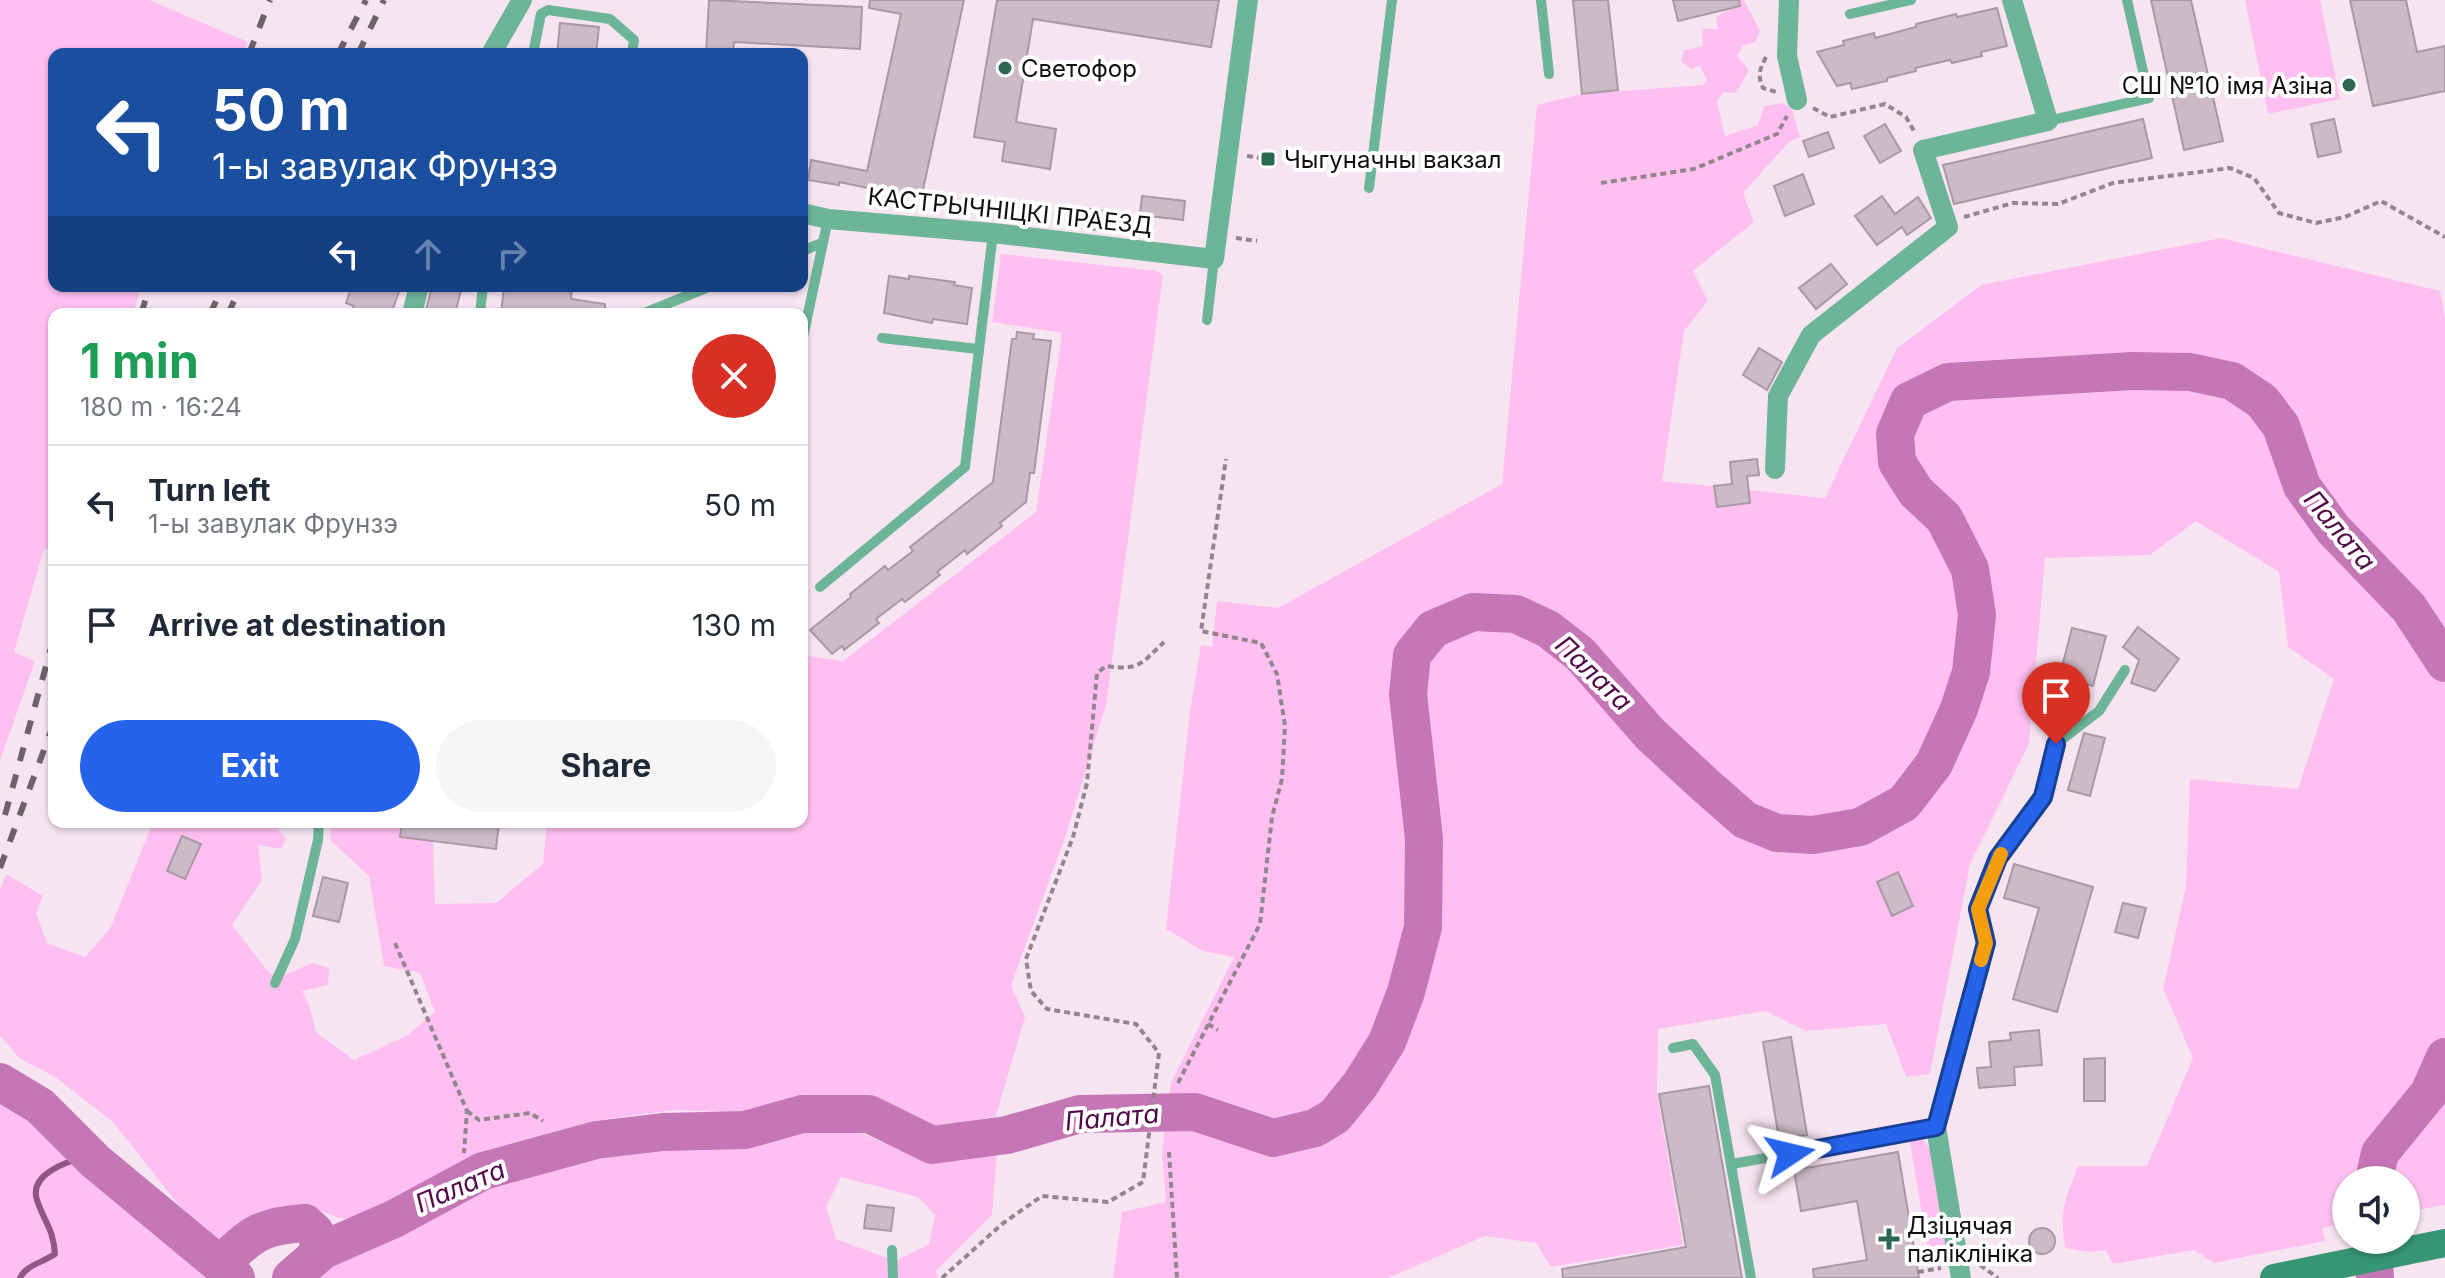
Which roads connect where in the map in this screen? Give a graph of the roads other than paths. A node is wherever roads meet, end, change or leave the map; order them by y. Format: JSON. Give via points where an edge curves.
{"nodes":[{"id":1,"x":522,"y":0,"type":"edge"},
{"id":2,"x":1248,"y":0,"type":"edge"},
{"id":3,"x":1392,"y":0,"type":"edge"},
{"id":4,"x":1541,"y":0,"type":"edge"},
{"id":5,"x":1789,"y":0,"type":"edge"},
{"id":6,"x":1911,"y":0,"type":"edge"},
{"id":7,"x":2012,"y":0,"type":"edge"},
{"id":8,"x":2127,"y":0,"type":"edge"},
{"id":9,"x":1850,"y":14,"type":"dead end"},
{"id":10,"x":494,"y":48,"type":"edge"},
{"id":11,"x":534,"y":48,"type":"edge"},
{"id":12,"x":633,"y":48,"type":"edge"},
{"id":13,"x":1549,"y":74,"type":"dead end"},
{"id":14,"x":1797,"y":100,"type":"road end"},
{"id":15,"x":2048,"y":121,"type":"junction"},
{"id":16,"x":1369,"y":188,"type":"dead end"},
{"id":17,"x":808,"y":214,"type":"edge"},
{"id":18,"x":828,"y":219,"type":"junction"},
{"id":19,"x":993,"y":233,"type":"junction"},
{"id":20,"x":822,"y":243,"type":"junction"},
{"id":21,"x":808,"y":249,"type":"edge"},
{"id":22,"x":1214,"y":259,"type":"junction"},
{"id":23,"x":696,"y":292,"type":"edge"},
{"id":24,"x":657,"y":308,"type":"edge"},
{"id":25,"x":808,"y":312,"type":"edge"},
{"id":26,"x":1207,"y":320,"type":"dead end"},
{"id":27,"x":882,"y":338,"type":"dead end"},
{"id":28,"x":978,"y":349,"type":"junction"},
{"id":29,"x":1775,"y":469,"type":"dead end"},
{"id":30,"x":820,"y":587,"type":"dead end"},
{"id":31,"x":2125,"y":670,"type":"dead end"},
{"id":32,"x":2056,"y":744,"type":"joint"},
{"id":33,"x":319,"y":828,"type":"edge"},
{"id":34,"x":275,"y":983,"type":"dead end"},
{"id":35,"x":1673,"y":1048,"type":"dead end"},
{"id":36,"x":1936,"y":1127,"type":"junction"},
{"id":37,"x":1732,"y":1164,"type":"junction"},
{"id":38,"x":2445,"y":1243,"type":"edge"},
{"id":39,"x":892,"y":1250,"type":"dead end"},
{"id":40,"x":893,"y":1278,"type":"edge"},
{"id":41,"x":1751,"y":1278,"type":"edge"},
{"id":42,"x":1961,"y":1278,"type":"edge"},
{"id":43,"x":2274,"y":1278,"type":"edge"}],
"edges":[{"from":1,"to":10,"type":"street"},
{"from":2,"to":22,"type":"street"},
{"from":3,"to":16,"type":"lane"},
{"from":4,"to":13,"type":"lane"},
{"from":5,"to":14,"type":"street","via":[[1787,56]]},
{"from":6,"to":9,"type":"lane"},
{"from":7,"to":15,"type":"street"},
{"from":8,"to":15,"type":"lane","via":[[2149,98]]},
{"from":11,"to":12,"type":"lane","via":[[541,14],[548,10],[610,19],[634,40]]},
{"from":15,"to":29,"type":"street","via":[[1923,150],[1948,227],[1811,335],[1778,396]]},
{"from":17,"to":18,"type":"street","name":"КАСТРЫЧНІЦКІ ПРАЕЗД"},
{"from":18,"to":19,"type":"street","name":"КАСТРЫЧНІЦКІ ПРАЕЗД"},
{"from":18,"to":20,"type":"lane"},
{"from":19,"to":22,"type":"street","name":"КАСТРЫЧНІЦКІ ПРАЕЗД"},
{"from":19,"to":28,"type":"lane"},
{"from":20,"to":21,"type":"lane"},
{"from":20,"to":25,"type":"lane"},
{"from":22,"to":26,"type":"lane"},
{"from":23,"to":24,"type":"lane"},
{"from":27,"to":28,"type":"lane"},
{"from":28,"to":30,"type":"lane","via":[[965,467]]},
{"from":31,"to":32,"type":"lane","via":[[2099,711]]},
{"from":32,"to":36,"type":"street","via":[[2043,797],[1998,858],[1978,909],[1986,943]]},
{"from":33,"to":34,"type":"lane","via":[[295,939]]},
{"from":35,"to":37,"type":"lane","via":[[1693,1044],[1715,1075]]},
{"from":36,"to":37,"type":"lane"},
{"from":36,"to":42,"type":"street"},
{"from":37,"to":41,"type":"lane"},
{"from":38,"to":43,"type":"main road"},
{"from":39,"to":40,"type":"lane"}]}
